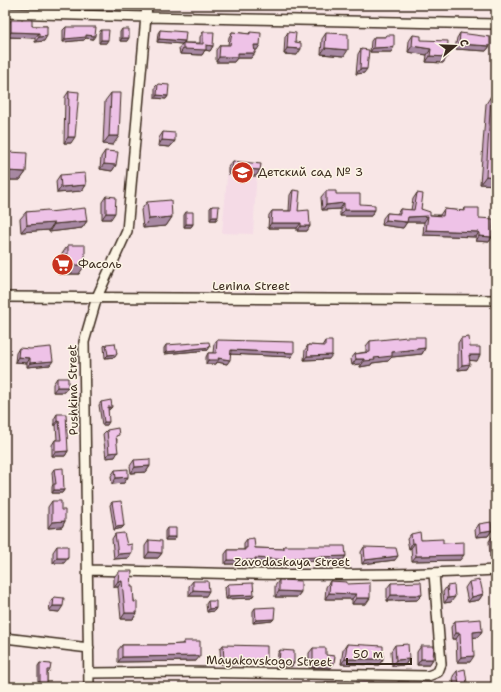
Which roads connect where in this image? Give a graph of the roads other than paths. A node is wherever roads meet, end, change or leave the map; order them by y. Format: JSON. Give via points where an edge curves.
{"nodes":[{"id":1,"x":147,"y":5,"type":"edge"},
{"id":2,"x":5,"y":13,"type":"edge"},
{"id":3,"x":146,"y":18,"type":"junction"},
{"id":4,"x":496,"y":24,"type":"edge"},
{"id":5,"x":5,"y":297,"type":"edge"},
{"id":6,"x":97,"y":297,"type":"junction"},
{"id":7,"x":496,"y":300,"type":"edge"},
{"id":8,"x":89,"y":570,"type":"junction"},
{"id":9,"x":496,"y":570,"type":"edge"},
{"id":10,"x":434,"y":573,"type":"junction"},
{"id":11,"x":5,"y":638,"type":"edge"},
{"id":12,"x":89,"y":648,"type":"junction"},
{"id":13,"x":90,"y":673,"type":"junction"},
{"id":14,"x":89,"y":687,"type":"edge"}],
"edges":[{"from":1,"to":3,"type":"street","name":"Pushkina Street"},
{"from":2,"to":3,"type":"street"},
{"from":3,"to":4,"type":"street"},
{"from":3,"to":6,"type":"street","name":"Pushkina Street","via":[[127,231]]},
{"from":5,"to":6,"type":"street","name":"Lenina Street"},
{"from":6,"to":7,"type":"street","name":"Lenina Street"},
{"from":6,"to":8,"type":"street","name":"Pushkina Street","via":[[84,342]]},
{"from":8,"to":10,"type":"street","name":"Zavodaskaya Street","via":[[263,575]]},
{"from":8,"to":12,"type":"street","name":"Pushkina Street"},
{"from":9,"to":10,"type":"street","name":"Zavodaskaya Street"},
{"from":10,"to":13,"type":"street","name":"Mayakovskogo Street","via":[[441,664],[438,672],[428,676]]},
{"from":11,"to":12,"type":"street"},
{"from":12,"to":13,"type":"street","name":"Pushkina Street"},
{"from":13,"to":14,"type":"street","name":"Pushkina Street"}]}
